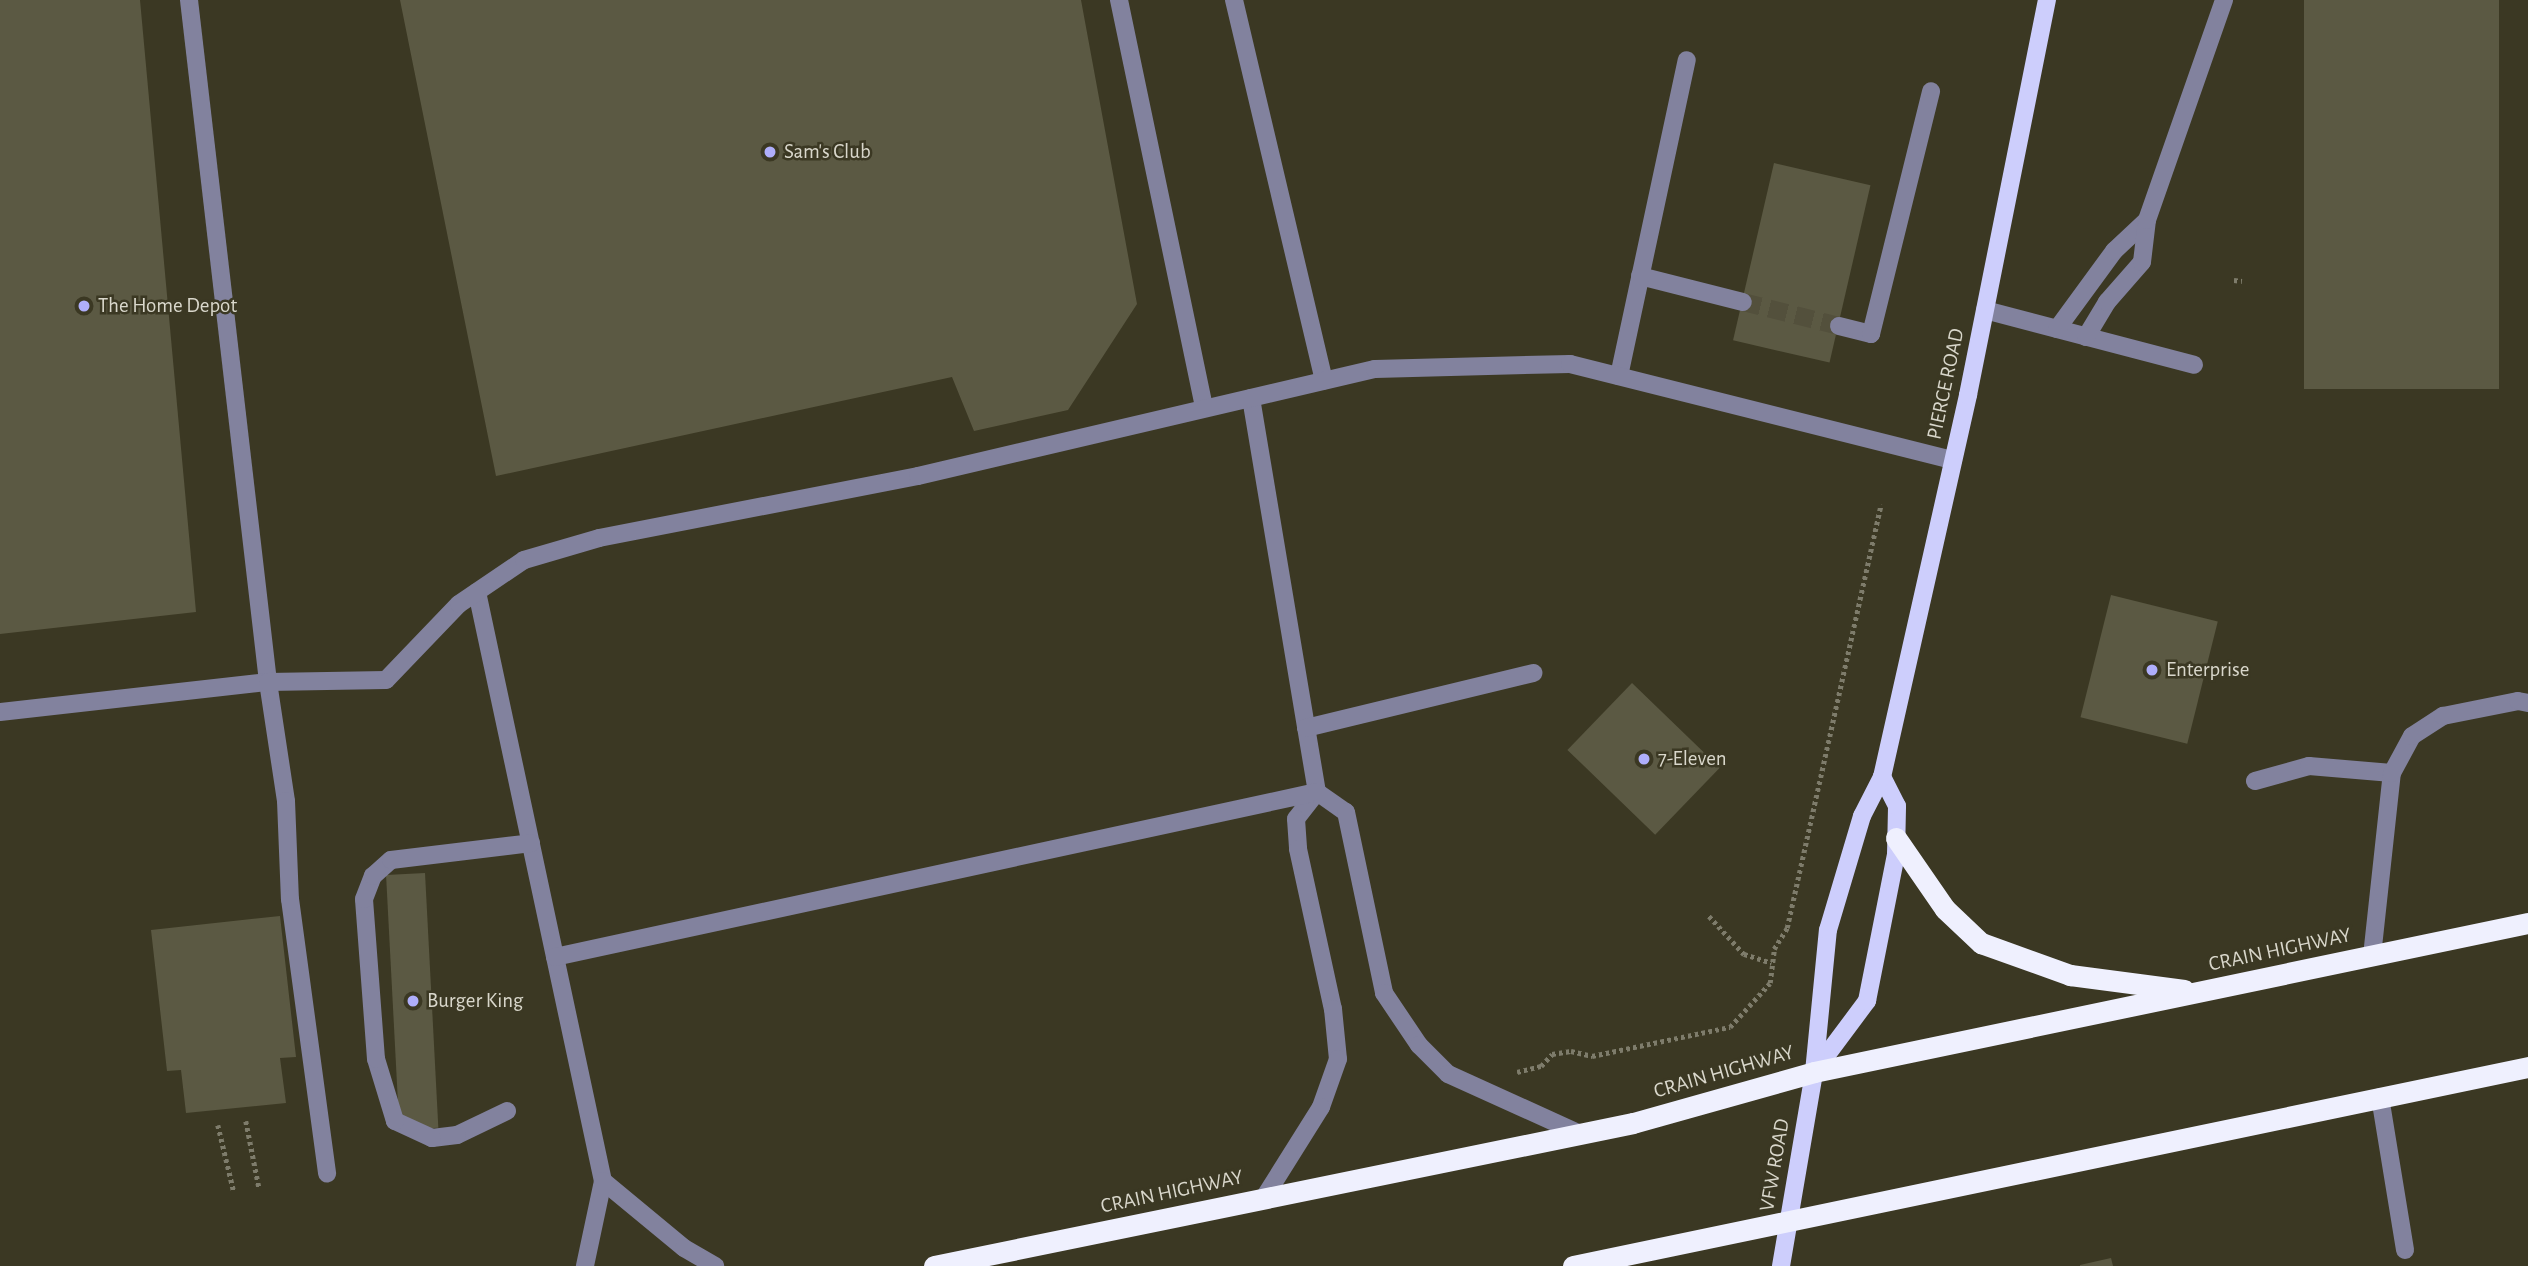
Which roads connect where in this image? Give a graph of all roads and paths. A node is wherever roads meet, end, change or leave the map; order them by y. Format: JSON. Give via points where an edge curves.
{"nodes":[{"id":1,"x":189,"y":0,"type":"edge"},
{"id":2,"x":1119,"y":0,"type":"edge"},
{"id":3,"x":1234,"y":0,"type":"edge"},
{"id":4,"x":2047,"y":0,"type":"edge"},
{"id":5,"x":2224,"y":0,"type":"edge"},
{"id":6,"x":1686,"y":60,"type":"dead end"},
{"id":7,"x":1931,"y":91,"type":"dead end"},
{"id":8,"x":2147,"y":220,"type":"junction"},
{"id":9,"x":1640,"y":276,"type":"junction"},
{"id":10,"x":2234,"y":280,"type":"dead end"},
{"id":11,"x":2242,"y":281,"type":"dead end"},
{"id":12,"x":1743,"y":302,"type":"tunnel mouth"},
{"id":13,"x":1985,"y":310,"type":"junction"},
{"id":14,"x":1839,"y":327,"type":"tunnel mouth"},
{"id":15,"x":2057,"y":329,"type":"junction"},
{"id":16,"x":2086,"y":337,"type":"junction"},
{"id":17,"x":2194,"y":365,"type":"dead end"},
{"id":18,"x":1619,"y":376,"type":"junction"},
{"id":19,"x":1324,"y":381,"type":"junction"},
{"id":20,"x":1251,"y":398,"type":"junction"},
{"id":21,"x":1204,"y":406,"type":"junction"},
{"id":22,"x":1953,"y":460,"type":"junction"},
{"id":23,"x":1881,"y":504,"type":"dead end"},
{"id":24,"x":477,"y":592,"type":"junction"},
{"id":25,"x":1534,"y":673,"type":"dead end"},
{"id":26,"x":268,"y":682,"type":"junction"},
{"id":27,"x":2528,"y":704,"type":"edge"},
{"id":28,"x":0,"y":712,"type":"edge"},
{"id":29,"x":1306,"y":728,"type":"junction"},
{"id":30,"x":2392,"y":773,"type":"junction"},
{"id":31,"x":1882,"y":777,"type":"junction"},
{"id":32,"x":2255,"y":781,"type":"dead end"},
{"id":33,"x":1317,"y":792,"type":"junction"},
{"id":34,"x":1896,"y":838,"type":"junction"},
{"id":35,"x":531,"y":843,"type":"junction"},
{"id":36,"x":1709,"y":916,"type":"dead end"},
{"id":37,"x":2528,"y":923,"type":"edge"},
{"id":38,"x":2372,"y":956,"type":"junction"},
{"id":39,"x":555,"y":957,"type":"junction"},
{"id":40,"x":1772,"y":963,"type":"junction"},
{"id":41,"x":2200,"y":992,"type":"junction"},
{"id":42,"x":2528,"y":1067,"type":"edge"},
{"id":43,"x":1814,"y":1072,"type":"junction"},
{"id":44,"x":1468,"y":1083,"type":"junction"},
{"id":45,"x":2381,"y":1097,"type":"junction"},
{"id":46,"x":507,"y":1111,"type":"dead end"},
{"id":47,"x":246,"y":1121,"type":"dead end"},
{"id":48,"x":218,"y":1125,"type":"dead end"},
{"id":49,"x":1580,"y":1134,"type":"junction"},
{"id":50,"x":327,"y":1174,"type":"dead end"},
{"id":51,"x":603,"y":1181,"type":"junction"},
{"id":52,"x":259,"y":1188,"type":"dead end"},
{"id":53,"x":234,"y":1192,"type":"dead end"},
{"id":54,"x":1264,"y":1198,"type":"junction"},
{"id":55,"x":1789,"y":1219,"type":"junction"},
{"id":56,"x":2405,"y":1250,"type":"dead end"},
{"id":57,"x":585,"y":1266,"type":"edge"},
{"id":58,"x":715,"y":1266,"type":"edge"},
{"id":59,"x":934,"y":1266,"type":"edge"},
{"id":60,"x":1573,"y":1266,"type":"edge"},
{"id":61,"x":1781,"y":1266,"type":"edge"}],
"edges":[{"from":1,"to":26,"type":"street"},
{"from":2,"to":21,"type":"street"},
{"from":3,"to":19,"type":"street"},
{"from":4,"to":13,"type":"main road","name":"PIERCE ROAD"},
{"from":5,"to":8,"type":"street"},
{"from":6,"to":9,"type":"street"},
{"from":7,"to":14,"type":"street","via":[[1871,334]]},
{"from":8,"to":15,"type":"street","via":[[2114,251]]},
{"from":8,"to":16,"type":"street","via":[[2142,262],[2107,302]]},
{"from":9,"to":12,"type":"street"},
{"from":9,"to":18,"type":"street"},
{"from":10,"to":11,"type":"path"},
{"from":13,"to":15,"type":"street"},
{"from":13,"to":22,"type":"main road","name":"PIERCE ROAD"},
{"from":15,"to":16,"type":"street"},
{"from":16,"to":17,"type":"street"},
{"from":18,"to":19,"type":"street","via":[[1570,364],[1495,363],[1375,369]]},
{"from":18,"to":22,"type":"street"},
{"from":19,"to":20,"type":"street"},
{"from":20,"to":21,"type":"street"},
{"from":20,"to":29,"type":"street"},
{"from":21,"to":24,"type":"street","via":[[918,476],[590,540],[524,560]]},
{"from":22,"to":31,"type":"main road","name":"PIERCE ROAD"},
{"from":23,"to":40,"type":"path","via":[[1787,928],[1774,949]]},
{"from":24,"to":26,"type":"street","via":[[459,604],[387,680]]},
{"from":24,"to":35,"type":"street"},
{"from":25,"to":29,"type":"street"},
{"from":26,"to":28,"type":"street"},
{"from":26,"to":50,"type":"street","via":[[286,801],[290,899]]},
{"from":27,"to":30,"type":"street","via":[[2518,701],[2443,716],[2412,736]]},
{"from":29,"to":33,"type":"street"},
{"from":30,"to":32,"type":"street","via":[[2309,765]]},
{"from":30,"to":38,"type":"street"},
{"from":31,"to":34,"type":"main road","via":[[1897,806]]},
{"from":31,"to":43,"type":"main road","name":"PIERCE ROAD","via":[[1862,816],[1828,930]]},
{"from":33,"to":39,"type":"street"},
{"from":33,"to":44,"type":"street","via":[[1346,812],[1384,993],[1419,1045],[1448,1074]]},
{"from":33,"to":54,"type":"street","via":[[1296,819],[1333,1009],[1338,1059],[1321,1107]]},
{"from":34,"to":41,"type":"highway","via":[[1945,909],[1981,943],[2070,975]]},
{"from":34,"to":43,"type":"main road","via":[[1867,1001]]},
{"from":35,"to":39,"type":"street"},
{"from":35,"to":46,"type":"street","via":[[391,860],[373,876],[364,899],[376,1059],[395,1121],[432,1139],[457,1135]]},
{"from":36,"to":40,"type":"path","via":[[1744,954]]},
{"from":37,"to":38,"type":"highway","name":"CRAIN HIGHWAY"},
{"from":38,"to":41,"type":"highway","name":"CRAIN HIGHWAY"},
{"from":39,"to":51,"type":"street"},
{"from":40,"to":44,"type":"path","via":[[1770,983],[1730,1027],[1592,1056],[1570,1051],[1552,1054],[1541,1066]]},
{"from":41,"to":43,"type":"highway","name":"CRAIN HIGHWAY"},
{"from":42,"to":45,"type":"highway"},
{"from":43,"to":49,"type":"highway","name":"CRAIN HIGHWAY"},
{"from":43,"to":55,"type":"main road","name":"VFW ROAD"},
{"from":44,"to":49,"type":"street"},
{"from":45,"to":55,"type":"highway"},
{"from":45,"to":56,"type":"street"},
{"from":47,"to":52,"type":"path"},
{"from":48,"to":53,"type":"path"},
{"from":49,"to":54,"type":"highway","name":"CRAIN HIGHWAY"},
{"from":51,"to":57,"type":"street"},
{"from":51,"to":58,"type":"street","via":[[684,1248]]},
{"from":54,"to":59,"type":"highway","name":"CRAIN HIGHWAY"},
{"from":55,"to":60,"type":"highway"},
{"from":55,"to":61,"type":"main road","name":"VFW ROAD"}]}
